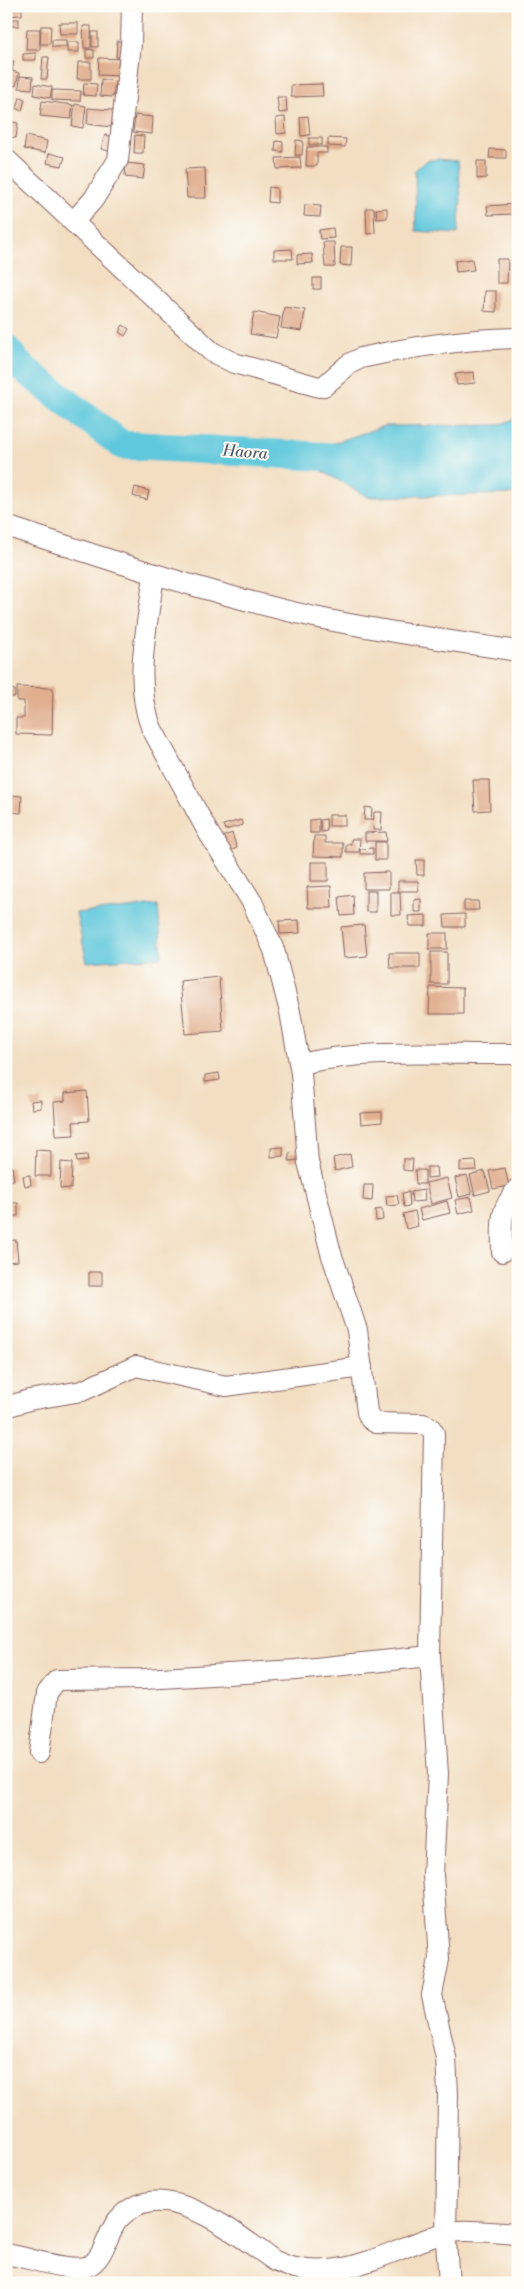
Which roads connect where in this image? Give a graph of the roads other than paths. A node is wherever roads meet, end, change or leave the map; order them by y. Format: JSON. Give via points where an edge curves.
{"nodes":[{"id":1,"x":132,"y":6,"type":"edge"},
{"id":2,"x":6,"y":159,"type":"edge"},
{"id":3,"x":73,"y":222,"type":"junction"},
{"id":4,"x":518,"y":338,"type":"edge"},
{"id":5,"x":6,"y":526,"type":"edge"},
{"id":6,"x":154,"y":575,"type":"junction"},
{"id":7,"x":518,"y":651,"type":"edge"},
{"id":8,"x":518,"y":1054,"type":"edge"},
{"id":9,"x":300,"y":1064,"type":"junction"},
{"id":10,"x":518,"y":1188,"type":"edge"},
{"id":11,"x":502,"y":1252,"type":"dead end"},
{"id":12,"x":362,"y":1367,"type":"junction"},
{"id":13,"x":6,"y":1408,"type":"edge"},
{"id":14,"x":430,"y":1656,"type":"junction"},
{"id":15,"x":39,"y":1753,"type":"dead end"},
{"id":16,"x":518,"y":2234,"type":"edge"},
{"id":17,"x":446,"y":2237,"type":"junction"},
{"id":18,"x":6,"y":2254,"type":"edge"},
{"id":19,"x":448,"y":2278,"type":"edge"}],
"edges":[{"from":1,"to":3,"type":"street","via":[[118,160],[93,200]]},
{"from":2,"to":3,"type":"street"},
{"from":3,"to":4,"type":"street","via":[[212,352],[234,363],[308,385],[324,386],[354,360],[412,346],[467,339]]},
{"from":5,"to":6,"type":"street"},
{"from":6,"to":7,"type":"street","via":[[327,620]]},
{"from":6,"to":9,"type":"street","via":[[143,664],[144,708],[208,832],[252,902],[274,950]]},
{"from":8,"to":9,"type":"street","via":[[391,1053]]},
{"from":9,"to":12,"type":"street","via":[[308,1162],[357,1330]]},
{"from":10,"to":11,"type":"street","via":[[502,1212]]},
{"from":12,"to":13,"type":"street","via":[[226,1386],[136,1366],[82,1391],[29,1400]]},
{"from":12,"to":14,"type":"street","via":[[370,1419],[376,1423],[423,1424],[434,1433]]},
{"from":14,"to":15,"type":"street","via":[[296,1670],[144,1679],[57,1680],[47,1693]]},
{"from":14,"to":17,"type":"street","via":[[438,1774],[433,1874],[439,1959],[432,1995],[446,2058]]},
{"from":16,"to":17,"type":"street"},
{"from":17,"to":18,"type":"street","via":[[342,2270],[310,2270],[275,2261],[198,2211],[174,2204],[147,2202],[118,2219],[96,2260],[88,2266],[64,2267]]},
{"from":17,"to":19,"type":"street"}]}
